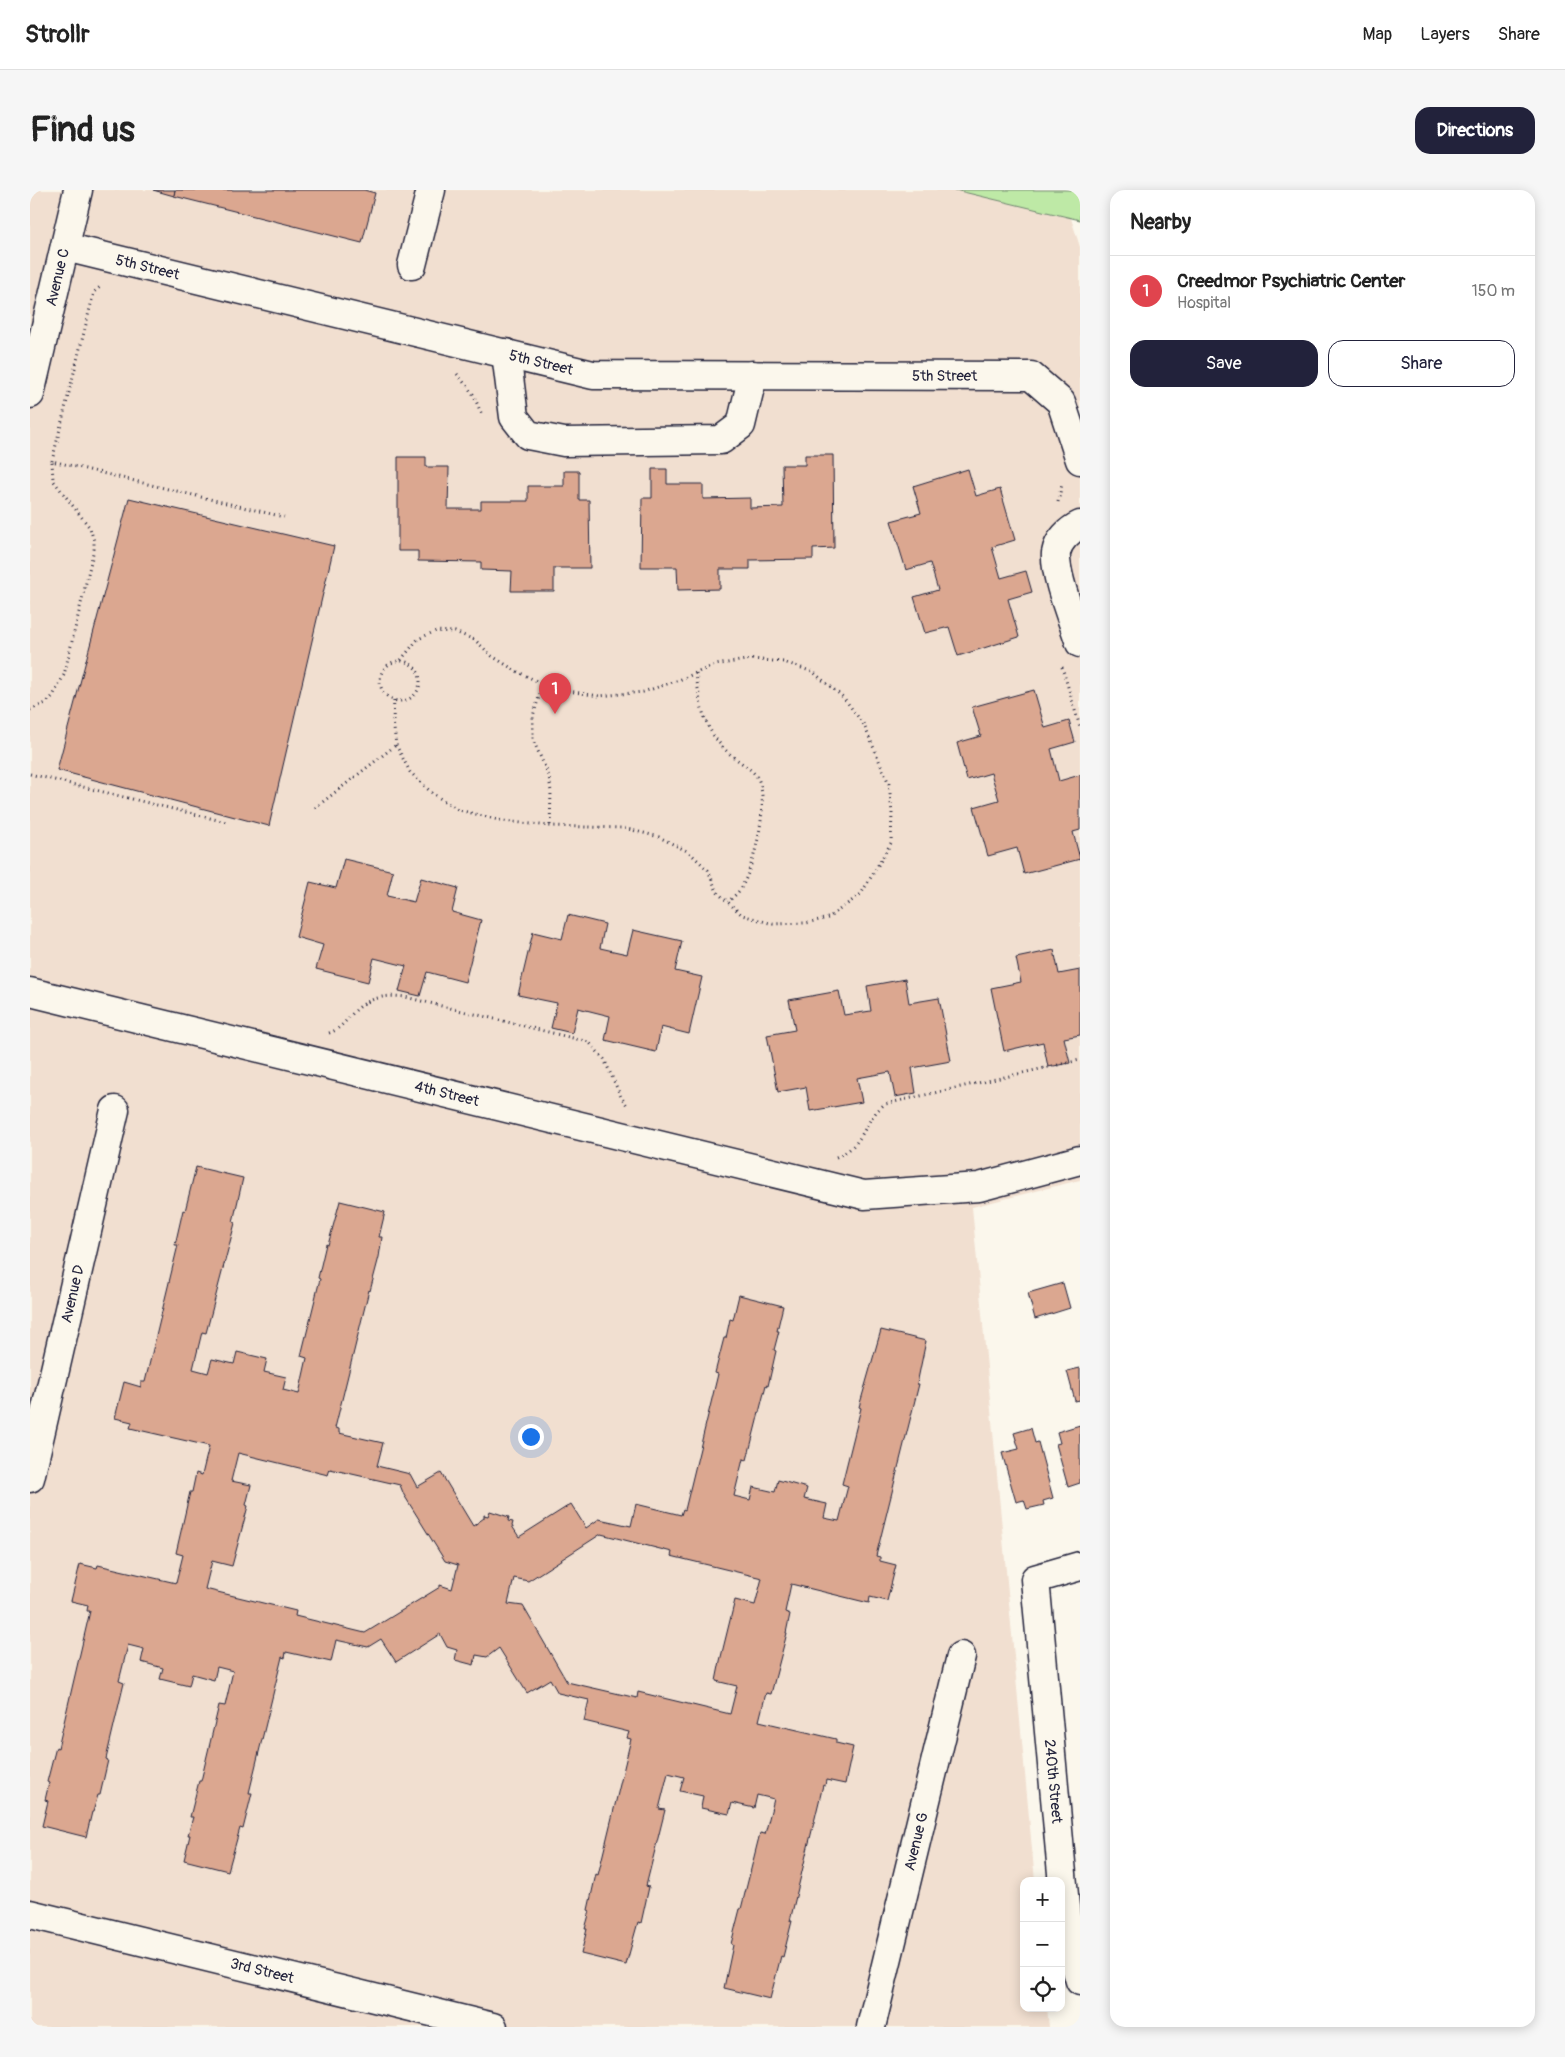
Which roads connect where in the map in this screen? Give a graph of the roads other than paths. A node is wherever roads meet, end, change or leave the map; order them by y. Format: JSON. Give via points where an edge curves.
{"nodes":[{"id":1,"x":78,"y":190,"type":"edge"},
{"id":2,"x":431,"y":190,"type":"edge"},
{"id":3,"x":65,"y":247,"type":"junction"},
{"id":4,"x":412,"y":265,"type":"dead end"},
{"id":5,"x":506,"y":353,"type":"junction"},
{"id":6,"x":753,"y":375,"type":"junction"},
{"id":7,"x":30,"y":394,"type":"edge"},
{"id":8,"x":1080,"y":460,"type":"edge"},
{"id":9,"x":1080,"y":525,"type":"edge"},
{"id":10,"x":1080,"y":643,"type":"edge"},
{"id":11,"x":30,"y":992,"type":"edge"},
{"id":12,"x":115,"y":1110,"type":"dead end"},
{"id":13,"x":1080,"y":1160,"type":"edge"},
{"id":14,"x":30,"y":1478,"type":"edge"},
{"id":15,"x":1080,"y":1566,"type":"edge"},
{"id":16,"x":961,"y":1656,"type":"dead end"},
{"id":17,"x":30,"y":1914,"type":"edge"},
{"id":18,"x":1080,"y":1981,"type":"edge"},
{"id":19,"x":493,"y":2027,"type":"edge"},
{"id":20,"x":871,"y":2027,"type":"edge"}],
"edges":[{"from":1,"to":3,"type":"street","name":"Avenue C"},
{"from":2,"to":4,"type":"street"},
{"from":3,"to":5,"type":"street","name":"5th Street"},
{"from":3,"to":7,"type":"street","name":"Avenue C"},
{"from":5,"to":6,"type":"street","name":"5th Street","via":[[593,375]]},
{"from":5,"to":6,"type":"street","via":[[514,417],[528,435],[564,442],[721,440],[741,425]]},
{"from":6,"to":8,"type":"street","name":"5th Street","via":[[1031,376],[1061,402]]},
{"from":9,"to":10,"type":"street","via":[[1060,540],[1056,554],[1061,585]]},
{"from":11,"to":13,"type":"street","name":"4th Street","via":[[864,1195],[979,1187]]},
{"from":12,"to":14,"type":"street","name":"Avenue D"},
{"from":15,"to":18,"type":"street","name":"240th Street","via":[[1035,1579],[1068,1939]]},
{"from":16,"to":20,"type":"street","name":"Avenue G"},
{"from":17,"to":19,"type":"street","name":"3rd Street"}]}
